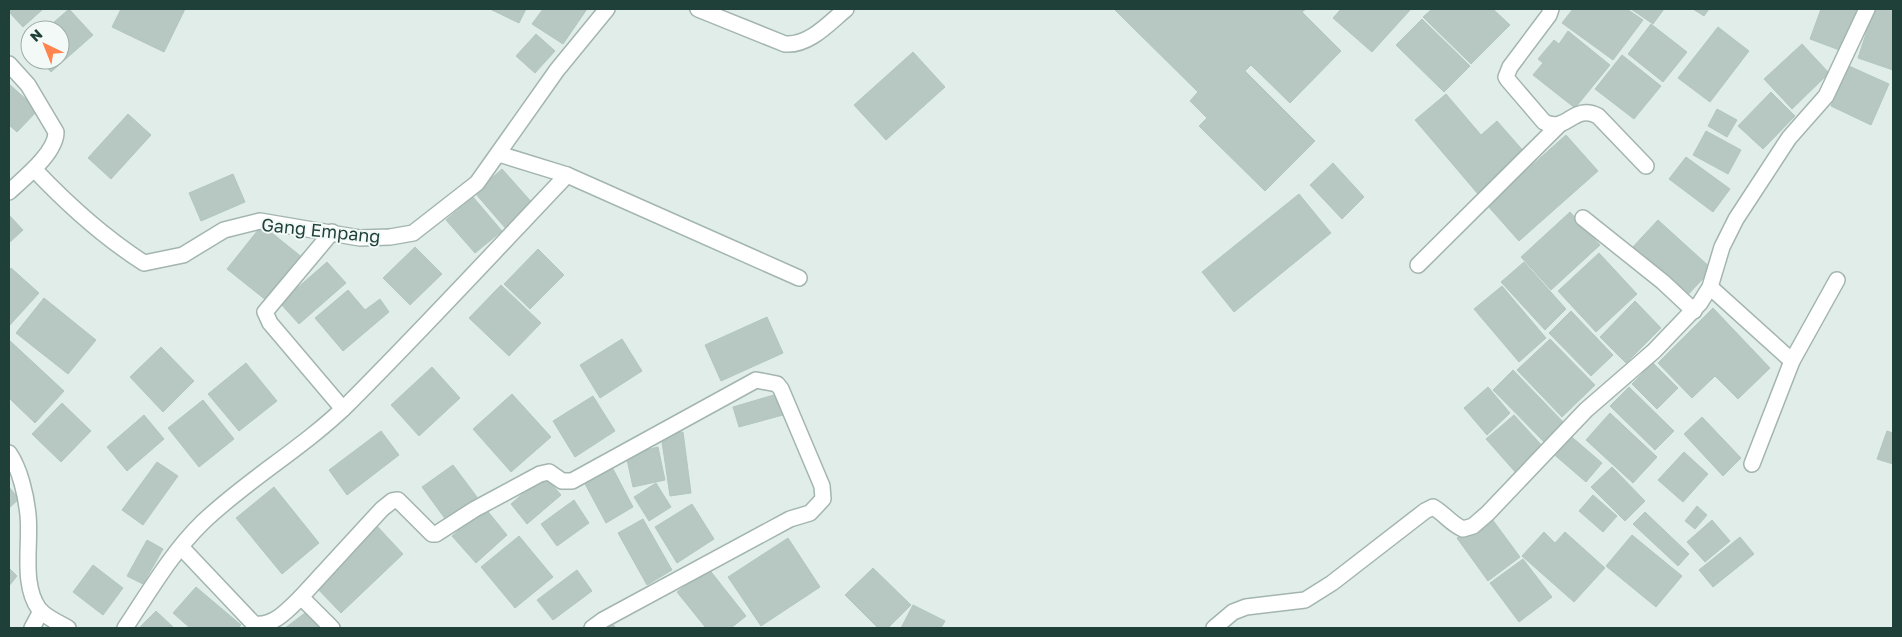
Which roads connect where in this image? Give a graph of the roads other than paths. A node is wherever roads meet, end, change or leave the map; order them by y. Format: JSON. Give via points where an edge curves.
{"nodes":[{"id":1,"x":607,"y":9,"type":"edge"},
{"id":2,"x":698,"y":9,"type":"edge"},
{"id":3,"x":846,"y":9,"type":"edge"},
{"id":4,"x":1550,"y":9,"type":"edge"},
{"id":5,"x":1867,"y":9,"type":"edge"},
{"id":6,"x":9,"y":64,"type":"edge"},
{"id":7,"x":1559,"y":125,"type":"junction"},
{"id":8,"x":498,"y":154,"type":"junction"},
{"id":9,"x":1646,"y":166,"type":"dead end"},
{"id":10,"x":34,"y":169,"type":"junction"},
{"id":11,"x":568,"y":175,"type":"junction"},
{"id":12,"x":9,"y":192,"type":"edge"},
{"id":13,"x":1583,"y":218,"type":"dead end"},
{"id":14,"x":332,"y":232,"type":"junction"},
{"id":15,"x":1418,"y":265,"type":"dead end"},
{"id":16,"x":799,"y":278,"type":"dead end"},
{"id":17,"x":1837,"y":280,"type":"dead end"},
{"id":18,"x":1710,"y":287,"type":"junction"},
{"id":19,"x":1694,"y":311,"type":"junction"},
{"id":20,"x":1792,"y":361,"type":"junction"},
{"id":21,"x":343,"y":409,"type":"junction"},
{"id":22,"x":9,"y":453,"type":"edge"},
{"id":23,"x":1752,"y":464,"type":"dead end"},
{"id":24,"x":181,"y":547,"type":"junction"},
{"id":25,"x":301,"y":597,"type":"junction"},
{"id":26,"x":41,"y":611,"type":"junction"},
{"id":27,"x":32,"y":628,"type":"edge"},
{"id":28,"x":68,"y":628,"type":"edge"},
{"id":29,"x":124,"y":628,"type":"edge"},
{"id":30,"x":332,"y":628,"type":"edge"},
{"id":31,"x":592,"y":628,"type":"edge"},
{"id":32,"x":1214,"y":628,"type":"edge"}],
"edges":[{"from":1,"to":8,"type":"street","name":"Gang Empang","via":[[557,70]]},
{"from":2,"to":3,"type":"street","via":[[785,44],[794,44],[814,35]]},
{"from":4,"to":7,"type":"street","via":[[1506,77],[1544,122],[1554,127]]},
{"from":5,"to":18,"type":"street","via":[[1826,96],[1789,138],[1736,219],[1722,247]]},
{"from":6,"to":10,"type":"street","via":[[28,85],[56,132],[56,140]]},
{"from":7,"to":9,"type":"street","via":[[1588,111],[1604,121]]},
{"from":7,"to":15,"type":"street"},
{"from":8,"to":11,"type":"street"},
{"from":8,"to":14,"type":"street","name":"Gang Empang","via":[[478,183],[413,233],[360,238]]},
{"from":10,"to":12,"type":"street"},
{"from":10,"to":14,"type":"street","name":"Gang Empang","via":[[78,214],[144,263],[183,255],[224,230],[260,221]]},
{"from":11,"to":16,"type":"street"},
{"from":11,"to":21,"type":"street"},
{"from":13,"to":19,"type":"street"},
{"from":14,"to":21,"type":"street","via":[[265,312],[270,323]]},
{"from":17,"to":20,"type":"street"},
{"from":18,"to":19,"type":"street"},
{"from":18,"to":20,"type":"street"},
{"from":19,"to":32,"type":"street","via":[[1586,410],[1473,526],[1463,529],[1454,525],[1433,507],[1305,600],[1246,607],[1233,612]]},
{"from":20,"to":23,"type":"street"},
{"from":21,"to":24,"type":"street","via":[[217,510]]},
{"from":22,"to":26,"type":"street","via":[[19,473],[28,515],[28,565],[33,599]]},
{"from":24,"to":25,"type":"street","via":[[254,624],[270,622]]},
{"from":24,"to":29,"type":"street"},
{"from":25,"to":30,"type":"street"},
{"from":25,"to":31,"type":"street","via":[[392,501],[398,500],[432,534],[436,534],[540,474],[549,472],[562,481],[572,482],[756,380],[777,384],[822,486],[823,499],[810,513],[790,519]]},
{"from":26,"to":27,"type":"street"},
{"from":26,"to":28,"type":"street"}]}
